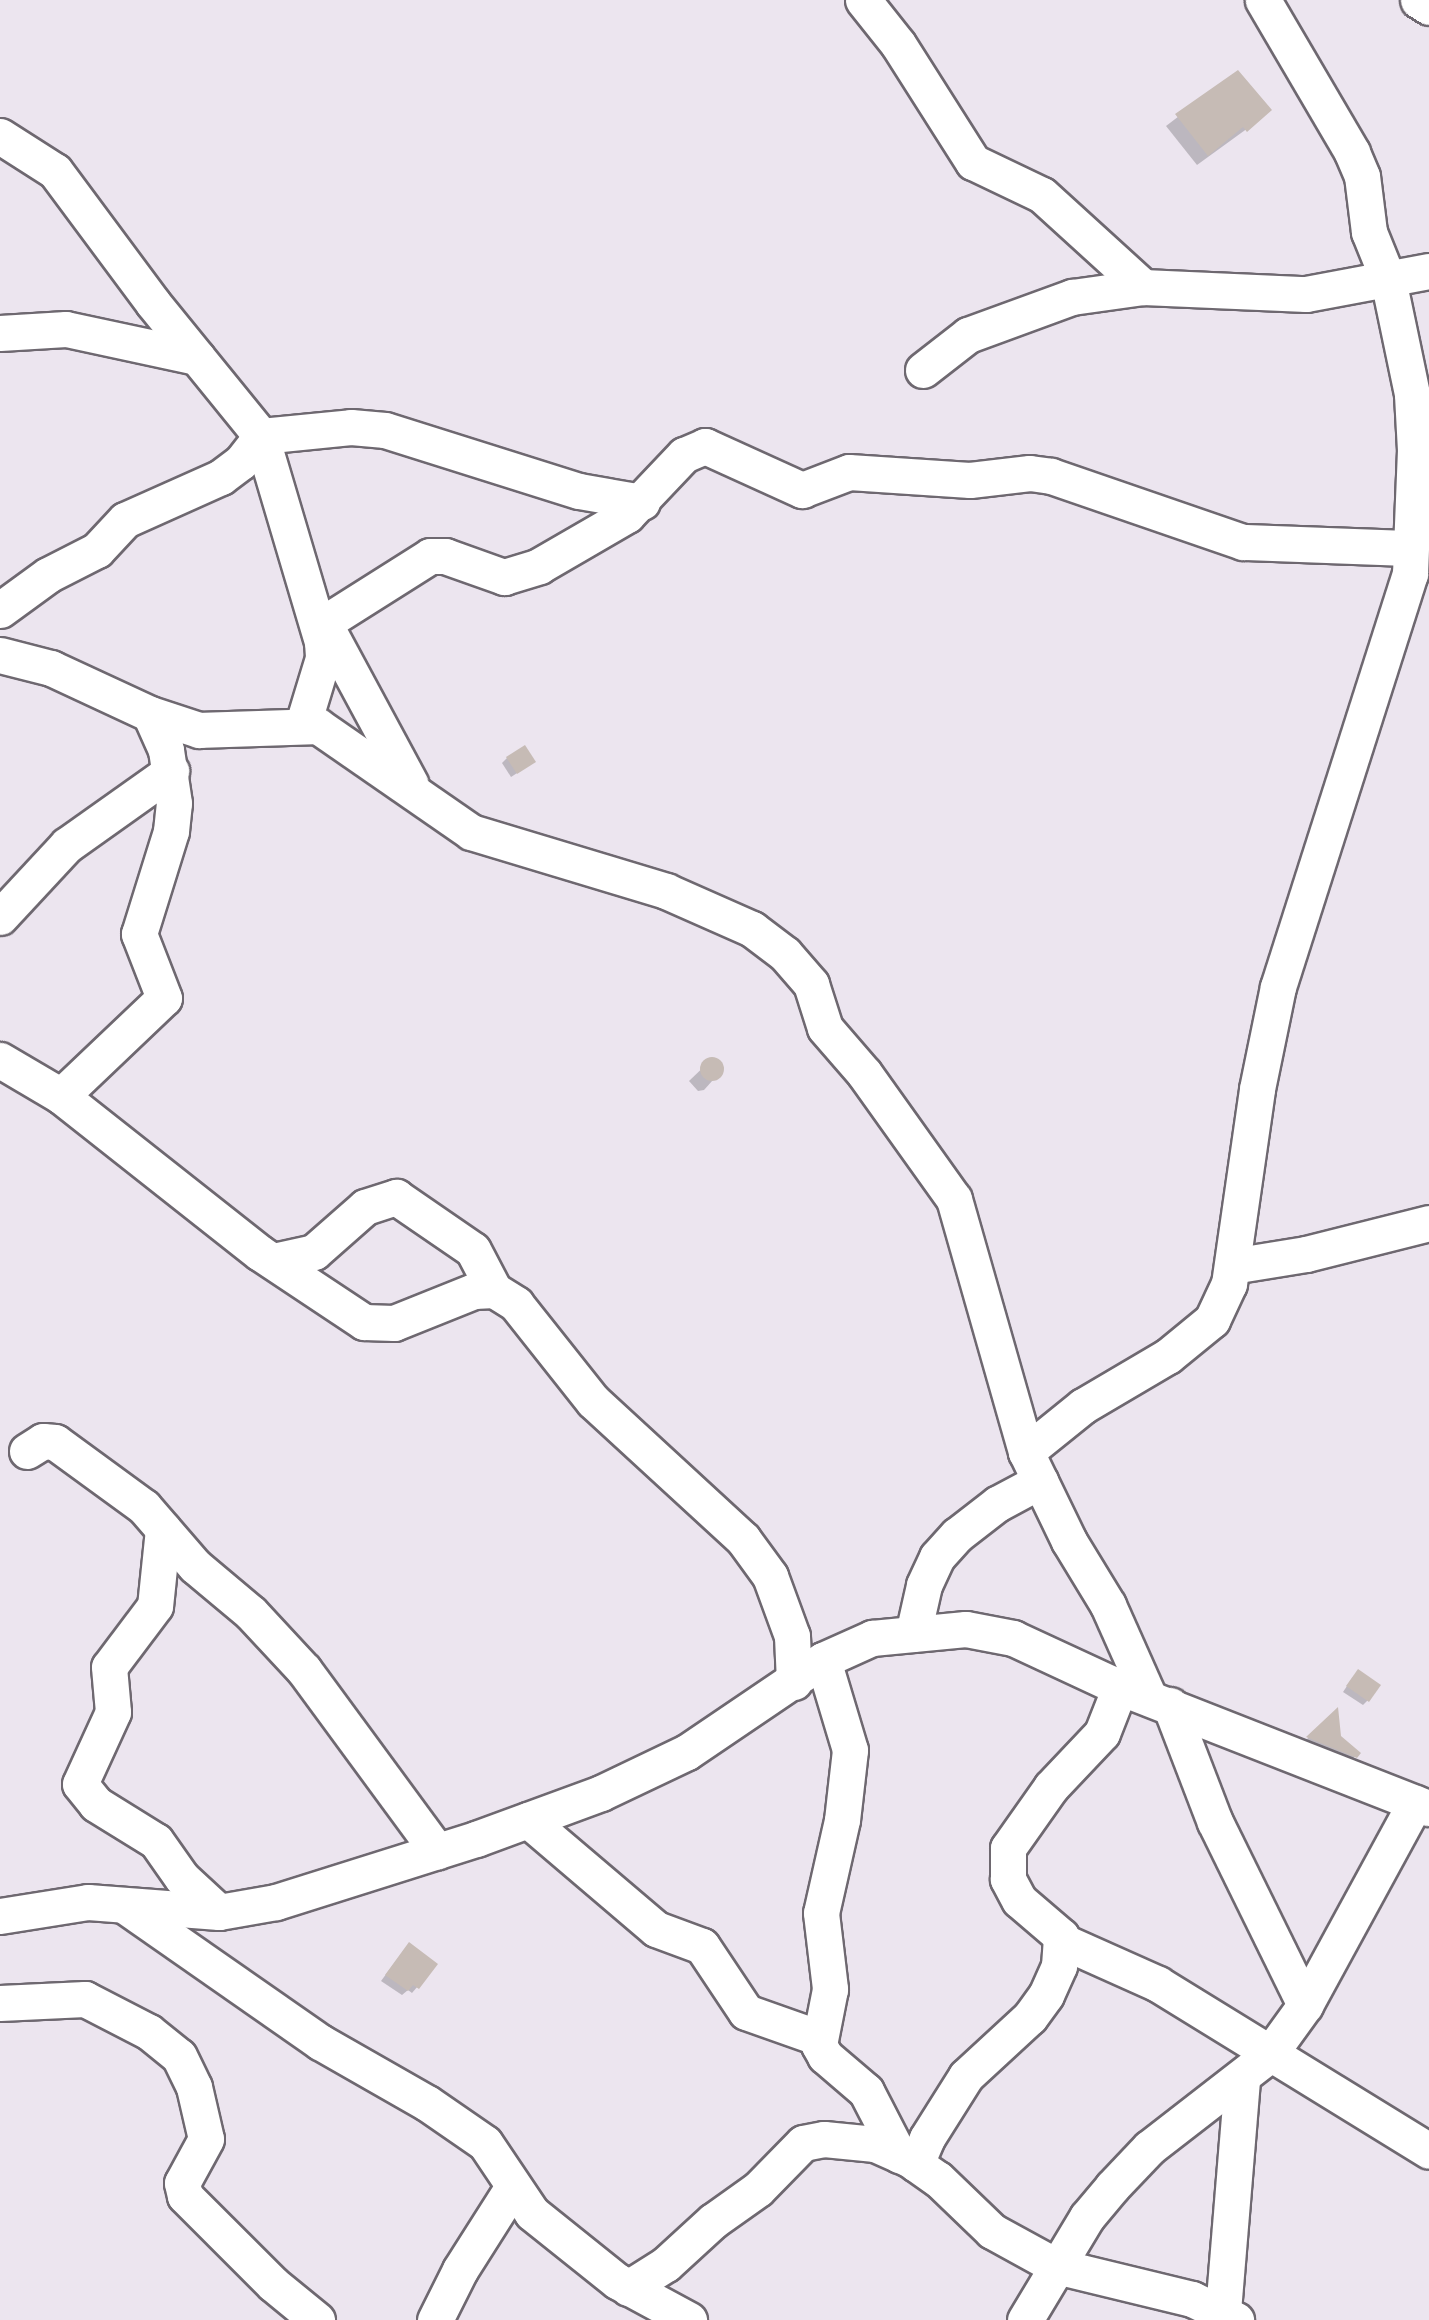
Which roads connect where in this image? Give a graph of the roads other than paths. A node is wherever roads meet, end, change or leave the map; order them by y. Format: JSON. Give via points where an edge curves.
{"nodes":[{"id":1,"x":863,"y":0,"type":"edge"},
{"id":2,"x":1263,"y":0,"type":"edge"},
{"id":3,"x":1418,"y":0,"type":"edge"},
{"id":4,"x":1429,"y":7,"type":"edge"},
{"id":5,"x":0,"y":136,"type":"edge"},
{"id":6,"x":1429,"y":271,"type":"edge"},
{"id":7,"x":1388,"y":279,"type":"junction"},
{"id":8,"x":1143,"y":287,"type":"junction"},
{"id":9,"x":0,"y":334,"type":"edge"},
{"id":10,"x":197,"y":357,"type":"junction"},
{"id":11,"x":923,"y":370,"type":"dead end"},
{"id":12,"x":261,"y":436,"type":"junction"},
{"id":13,"x":642,"y":502,"type":"junction"},
{"id":14,"x":1410,"y":561,"type":"junction"},
{"id":15,"x":1429,"y":607,"type":"edge"},
{"id":16,"x":0,"y":610,"type":"edge"},
{"id":17,"x":321,"y":620,"type":"junction"},
{"id":18,"x":0,"y":655,"type":"edge"},
{"id":19,"x":150,"y":714,"type":"junction"},
{"id":20,"x":303,"y":724,"type":"junction"},
{"id":21,"x":172,"y":772,"type":"junction"},
{"id":22,"x":416,"y":795,"type":"junction"},
{"id":23,"x":0,"y":917,"type":"edge"},
{"id":24,"x":0,"y":1060,"type":"edge"},
{"id":25,"x":61,"y":1096,"type":"junction"},
{"id":26,"x":1429,"y":1223,"type":"edge"},
{"id":27,"x":273,"y":1261,"type":"junction"},
{"id":28,"x":1232,"y":1266,"type":"junction"},
{"id":29,"x":494,"y":1290,"type":"junction"},
{"id":30,"x":27,"y":1451,"type":"dead end"},
{"id":31,"x":1033,"y":1467,"type":"junction"},
{"id":32,"x":163,"y":1529,"type":"junction"},
{"id":33,"x":913,"y":1634,"type":"junction"},
{"id":34,"x":823,"y":1660,"type":"junction"},
{"id":35,"x":794,"y":1682,"type":"junction"},
{"id":36,"x":1146,"y":1696,"type":"junction"},
{"id":37,"x":1422,"y":1806,"type":"edge"},
{"id":38,"x":528,"y":1820,"type":"junction"},
{"id":39,"x":437,"y":1851,"type":"junction"},
{"id":40,"x":123,"y":1904,"type":"junction"},
{"id":41,"x":219,"y":1912,"type":"junction"},
{"id":42,"x":0,"y":1916,"type":"edge"},
{"id":43,"x":1062,"y":1941,"type":"junction"},
{"id":44,"x":0,"y":2003,"type":"edge"},
{"id":45,"x":1305,"y":2005,"type":"junction"},
{"id":46,"x":820,"y":2038,"type":"junction"},
{"id":47,"x":1269,"y":2055,"type":"junction"},
{"id":48,"x":1242,"y":2080,"type":"junction"},
{"id":49,"x":1429,"y":2151,"type":"edge"},
{"id":50,"x":907,"y":2159,"type":"junction"},
{"id":51,"x":512,"y":2188,"type":"junction"},
{"id":52,"x":1056,"y":2266,"type":"junction"},
{"id":53,"x":628,"y":2288,"type":"junction"},
{"id":54,"x":1230,"y":2315,"type":"edge"},
{"id":55,"x":317,"y":2320,"type":"edge"},
{"id":56,"x":435,"y":2320,"type":"edge"},
{"id":57,"x":689,"y":2320,"type":"edge"},
{"id":58,"x":1025,"y":2320,"type":"edge"}],
"edges":[{"from":1,"to":8,"type":"street","via":[[898,44],[973,162],[1042,195]]},
{"from":2,"to":7,"type":"street","via":[[1352,152],[1362,176],[1368,232]]},
{"from":3,"to":4,"type":"street"},
{"from":5,"to":10,"type":"street","via":[[55,171]]},
{"from":6,"to":7,"type":"street"},
{"from":7,"to":8,"type":"street","via":[[1306,294]]},
{"from":7,"to":14,"type":"street","via":[[1412,394],[1415,450]]},
{"from":8,"to":11,"type":"street","via":[[1072,297],[1007,317],[968,335]]},
{"from":9,"to":10,"type":"street","via":[[66,329]]},
{"from":10,"to":12,"type":"street"},
{"from":12,"to":13,"type":"street","via":[[351,427],[385,430],[579,491]]},
{"from":12,"to":16,"type":"street","via":[[241,462],[221,477],[125,520],[97,550],[48,575]]},
{"from":12,"to":17,"type":"street"},
{"from":13,"to":14,"type":"street","via":[[684,455],[705,446],[802,490],[849,472],[970,480],[1030,473],[1243,542]]},
{"from":13,"to":17,"type":"street","via":[[600,533],[519,575],[494,575],[445,556],[430,556]]},
{"from":14,"to":15,"type":"street"},
{"from":14,"to":28,"type":"street","via":[[1278,987],[1257,1089]]},
{"from":17,"to":20,"type":"street","via":[[323,658]]},
{"from":17,"to":22,"type":"street"},
{"from":18,"to":19,"type":"street","via":[[51,668]]},
{"from":19,"to":20,"type":"street","via":[[199,730],[239,732]]},
{"from":19,"to":21,"type":"street"},
{"from":20,"to":22,"type":"street","via":[[338,736]]},
{"from":21,"to":23,"type":"street","via":[[67,845]]},
{"from":21,"to":25,"type":"street","via":[[171,831],[139,934],[164,998]]},
{"from":22,"to":31,"type":"street","via":[[471,832],[666,891],[752,929],[785,954],[811,984],[825,1028],[864,1073],[954,1199]]},
{"from":24,"to":25,"type":"street"},
{"from":25,"to":27,"type":"street"},
{"from":26,"to":28,"type":"street","via":[[1306,1254]]},
{"from":27,"to":29,"type":"street","via":[[372,1325],[394,1323],[474,1291]]},
{"from":27,"to":29,"type":"street","via":[[314,1252],[365,1207],[396,1197],[474,1250]]},
{"from":28,"to":31,"type":"street","via":[[1212,1320],[1168,1356],[1083,1406]]},
{"from":29,"to":35,"type":"street","via":[[516,1304],[629,1438],[743,1539],[770,1576],[792,1636]]},
{"from":30,"to":32,"type":"street","via":[[43,1441],[55,1442],[144,1507]]},
{"from":31,"to":33,"type":"street","via":[[937,1557],[924,1585]]},
{"from":31,"to":36,"type":"street","via":[[1108,1605]]},
{"from":32,"to":39,"type":"street","via":[[195,1566],[251,1614],[304,1670]]},
{"from":32,"to":41,"type":"street","via":[[155,1606],[109,1667],[113,1712],[80,1784],[96,1804],[146,1832],[182,1878]]},
{"from":33,"to":34,"type":"street","via":[[872,1638]]},
{"from":33,"to":36,"type":"street","via":[[966,1629],[1013,1638]]},
{"from":34,"to":35,"type":"street"},
{"from":34,"to":46,"type":"street","via":[[850,1750],[842,1820],[821,1913],[830,1989]]},
{"from":35,"to":38,"type":"street","via":[[647,1773]]},
{"from":36,"to":37,"type":"street"},
{"from":36,"to":43,"type":"street","via":[[1102,1733],[1051,1787],[1008,1848],[1008,1879],[1019,1900],[1056,1929]]},
{"from":36,"to":45,"type":"street","via":[[1215,1822]]},
{"from":37,"to":45,"type":"street"},
{"from":38,"to":39,"type":"street"},
{"from":38,"to":46,"type":"street","via":[[656,1929],[702,1946],[746,2012]]},
{"from":39,"to":41,"type":"street","via":[[276,1902]]},
{"from":40,"to":41,"type":"street"},
{"from":40,"to":42,"type":"street","via":[[88,1902]]},
{"from":40,"to":51,"type":"street","via":[[320,2042],[427,2103],[485,2143]]},
{"from":43,"to":47,"type":"street","via":[[1158,1984]]},
{"from":43,"to":50,"type":"street","via":[[1059,1966],[1046,1995],[1030,2017],[966,2076],[927,2138]]},
{"from":44,"to":55,"type":"street","via":[[85,1999],[149,2032],[179,2056],[194,2087],[206,2139],[182,2183],[185,2196],[273,2284]]},
{"from":45,"to":47,"type":"street"},
{"from":46,"to":50,"type":"street","via":[[825,2056],[866,2091]]},
{"from":47,"to":48,"type":"street"},
{"from":47,"to":49,"type":"street"},
{"from":48,"to":52,"type":"street","via":[[1149,2148],[1087,2217]]},
{"from":48,"to":54,"type":"street"},
{"from":50,"to":52,"type":"street","via":[[992,2231]]},
{"from":50,"to":53,"type":"street","via":[[874,2144],[845,2140],[803,2143],[758,2189],[713,2221],[666,2264]]},
{"from":51,"to":53,"type":"street","via":[[532,2213]]},
{"from":51,"to":56,"type":"street","via":[[460,2270]]},
{"from":52,"to":54,"type":"street","via":[[1118,2278]]},
{"from":52,"to":58,"type":"street"},
{"from":53,"to":57,"type":"street"}]}
